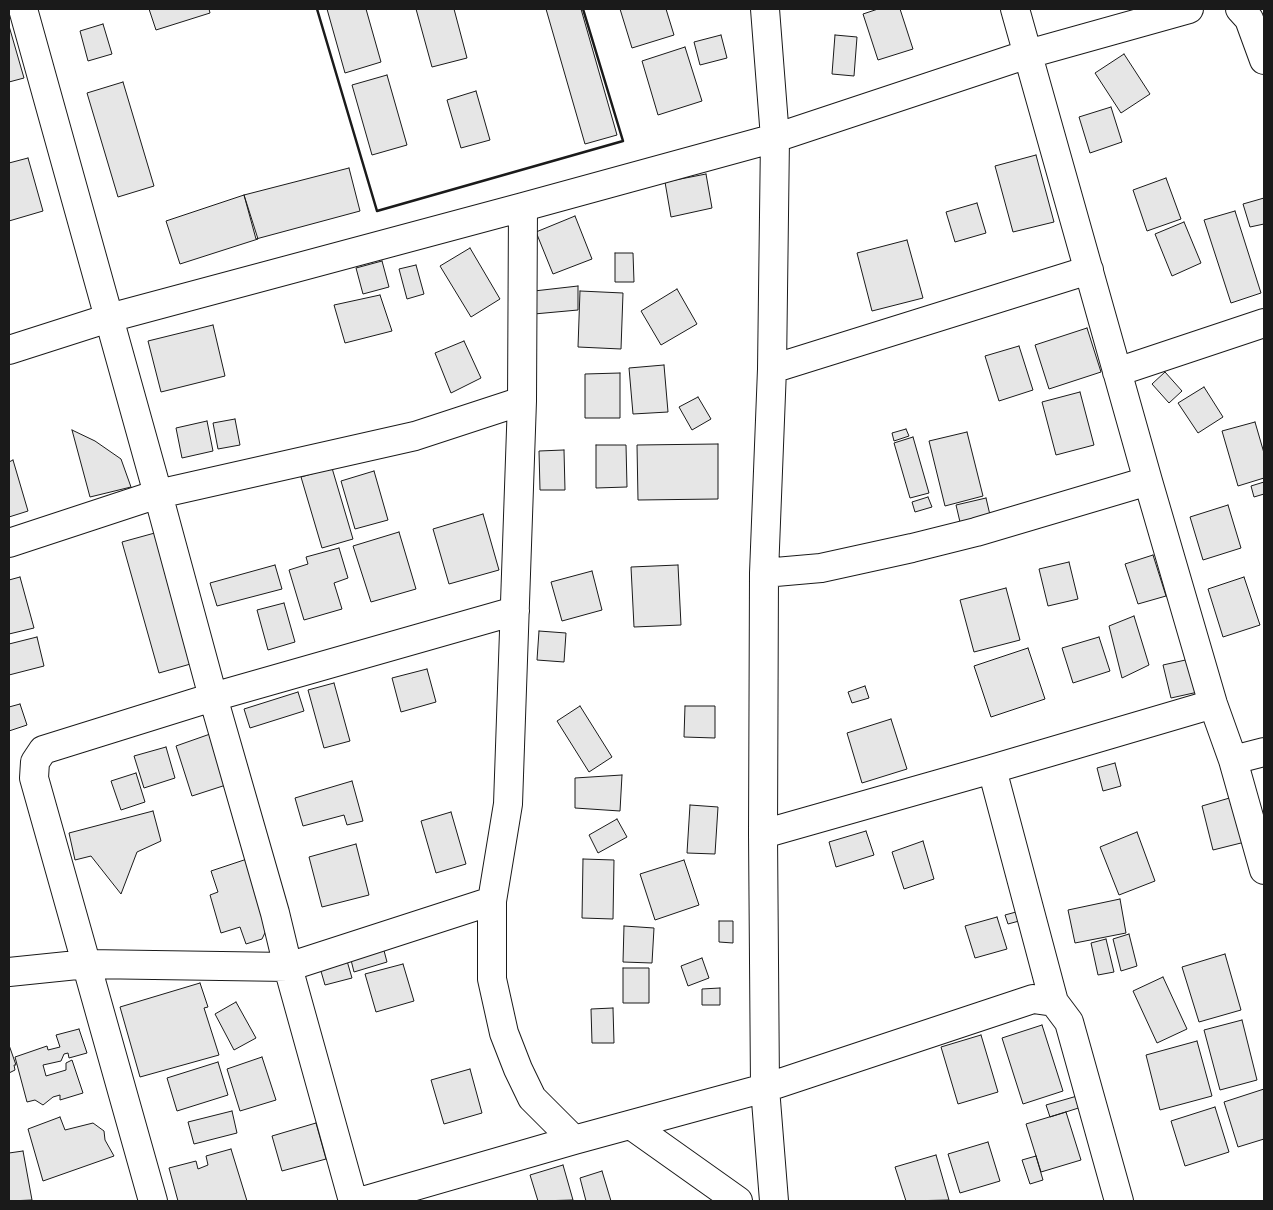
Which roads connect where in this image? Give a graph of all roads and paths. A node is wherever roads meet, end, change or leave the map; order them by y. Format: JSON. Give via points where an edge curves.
{"nodes":[{"id":1,"x":23,"y":9,"type":"edge"},
{"id":2,"x":765,"y":9,"type":"edge"},
{"id":3,"x":1015,"y":9,"type":"edge"},
{"id":4,"x":1189,"y":9,"type":"edge"},
{"id":5,"x":1240,"y":9,"type":"edge"},
{"id":6,"x":1028,"y":54,"type":"junction"},
{"id":7,"x":1264,"y":60,"type":"edge"},
{"id":8,"x":775,"y":138,"type":"junction"},
{"id":9,"x":523,"y":208,"type":"junction"},
{"id":10,"x":1089,"y":270,"type":"junction"},
{"id":11,"x":109,"y":318,"type":"junction"},
{"id":12,"x":1264,"y":323,"type":"edge"},
{"id":13,"x":9,"y":350,"type":"edge"},
{"id":14,"x":772,"y":370,"type":"junction"},
{"id":15,"x":1117,"y":372,"type":"junction"},
{"id":16,"x":522,"y":401,"type":"junction"},
{"id":17,"x":1148,"y":481,"type":"junction"},
{"id":18,"x":158,"y":494,"type":"junction"},
{"id":19,"x":9,"y":543,"type":"edge"},
{"id":20,"x":764,"y":574,"type":"junction"},
{"id":21,"x":514,"y":611,"type":"junction"},
{"id":22,"x":212,"y":697,"type":"junction"},
{"id":23,"x":1213,"y":704,"type":"junction"},
{"id":24,"x":1264,"y":752,"type":"edge"},
{"id":25,"x":1233,"y":760,"type":"junction"},
{"id":26,"x":992,"y":769,"type":"junction"},
{"id":27,"x":763,"y":834,"type":"junction"},
{"id":28,"x":1264,"y":870,"type":"edge"},
{"id":29,"x":492,"y":901,"type":"junction"},
{"id":30,"x":87,"y":964,"type":"junction"},
{"id":31,"x":288,"y":967,"type":"junction"},
{"id":32,"x":9,"y":972,"type":"edge"},
{"id":33,"x":1054,"y":1002,"type":"junction"},
{"id":34,"x":765,"y":1088,"type":"junction"},
{"id":35,"x":631,"y":1125,"type":"junction"},
{"id":36,"x":574,"y":1140,"type":"junction"},
{"id":37,"x":153,"y":1201,"type":"edge"},
{"id":38,"x":353,"y":1201,"type":"edge"},
{"id":39,"x":363,"y":1201,"type":"edge"},
{"id":40,"x":738,"y":1201,"type":"edge"},
{"id":41,"x":774,"y":1201,"type":"edge"},
{"id":42,"x":1120,"y":1201,"type":"edge"}],
"edges":[{"from":1,"to":11,"type":"street"},
{"from":2,"to":8,"type":"street"},
{"from":3,"to":6,"type":"street"},
{"from":4,"to":6,"type":"street"},
{"from":5,"to":7,"type":"street","via":[[1249,19]]},
{"from":6,"to":8,"type":"street"},
{"from":6,"to":10,"type":"street"},
{"from":8,"to":9,"type":"street"},
{"from":8,"to":14,"type":"street"},
{"from":9,"to":11,"type":"street"},
{"from":9,"to":16,"type":"street"},
{"from":10,"to":14,"type":"street"},
{"from":10,"to":15,"type":"street"},
{"from":11,"to":13,"type":"street"},
{"from":11,"to":18,"type":"street"},
{"from":12,"to":15,"type":"street"},
{"from":14,"to":20,"type":"street"},
{"from":15,"to":17,"type":"street"},
{"from":16,"to":18,"type":"street","via":[[415,436]]},
{"from":16,"to":21,"type":"street"},
{"from":17,"to":20,"type":"street","via":[[912,548],[821,568]]},
{"from":17,"to":23,"type":"street"},
{"from":18,"to":19,"type":"street"},
{"from":18,"to":22,"type":"street"},
{"from":20,"to":27,"type":"street"},
{"from":21,"to":22,"type":"street"},
{"from":21,"to":29,"type":"street","via":[[508,804]]},
{"from":22,"to":30,"type":"street","via":[[43,750],[35,762],[34,778]]},
{"from":22,"to":31,"type":"street"},
{"from":23,"to":25,"type":"street"},
{"from":23,"to":26,"type":"street"},
{"from":24,"to":25,"type":"street"},
{"from":25,"to":28,"type":"street"},
{"from":26,"to":27,"type":"street"},
{"from":26,"to":33,"type":"street"},
{"from":27,"to":34,"type":"street"},
{"from":29,"to":31,"type":"street"},
{"from":29,"to":36,"type":"street","via":[[492,979],[504,1033],[532,1098]]},
{"from":30,"to":31,"type":"street"},
{"from":30,"to":32,"type":"street"},
{"from":30,"to":37,"type":"street"},
{"from":31,"to":38,"type":"street"},
{"from":33,"to":34,"type":"street","via":[[1033,999]]},
{"from":33,"to":42,"type":"street","via":[[1069,1022]]},
{"from":34,"to":35,"type":"street"},
{"from":34,"to":41,"type":"street"},
{"from":35,"to":36,"type":"street"},
{"from":35,"to":40,"type":"street"},
{"from":36,"to":39,"type":"street"}]}
